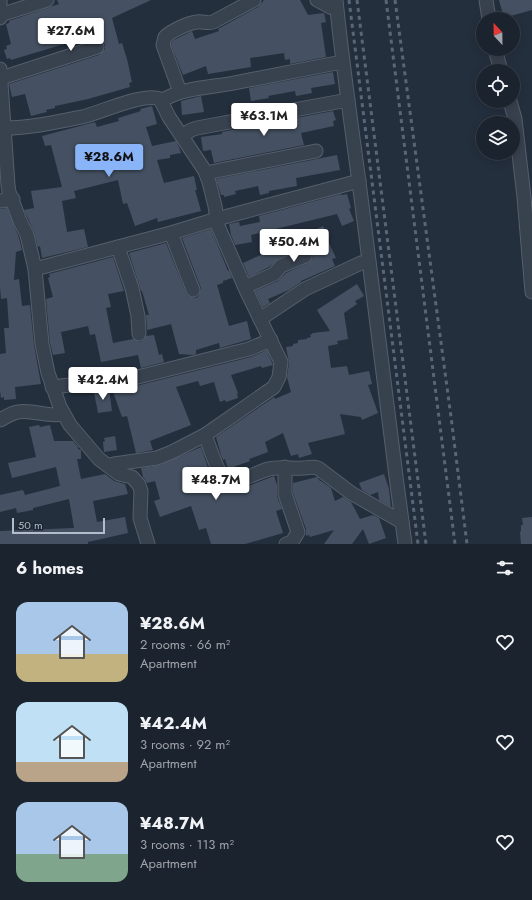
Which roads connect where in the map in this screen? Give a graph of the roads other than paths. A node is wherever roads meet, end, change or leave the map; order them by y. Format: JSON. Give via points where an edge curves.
{"nodes":[{"id":1,"x":0,"y":0,"type":"edge"},
{"id":2,"x":47,"y":0,"type":"edge"},
{"id":3,"x":254,"y":0,"type":"edge"},
{"id":4,"x":317,"y":0,"type":"edge"},
{"id":5,"x":486,"y":0,"type":"edge"},
{"id":6,"x":336,"y":4,"type":"edge"},
{"id":7,"x":488,"y":12,"type":"edge"},
{"id":8,"x":0,"y":16,"type":"edge"},
{"id":9,"x":97,"y":47,"type":"dead end"},
{"id":10,"x":342,"y":62,"type":"junction"},
{"id":11,"x":0,"y":73,"type":"edge"},
{"id":12,"x":180,"y":92,"type":"junction"},
{"id":13,"x":348,"y":100,"type":"junction"},
{"id":14,"x":161,"y":101,"type":"junction"},
{"id":15,"x":512,"y":108,"type":"edge"},
{"id":16,"x":5,"y":128,"type":"junction"},
{"id":17,"x":182,"y":136,"type":"junction"},
{"id":18,"x":316,"y":151,"type":"dead end"},
{"id":19,"x":206,"y":173,"type":"junction"},
{"id":20,"x":359,"y":181,"type":"junction"},
{"id":21,"x":528,"y":196,"type":"edge"},
{"id":22,"x":6,"y":200,"type":"edge"},
{"id":23,"x":217,"y":219,"type":"junction"},
{"id":24,"x":171,"y":233,"type":"junction"},
{"id":25,"x":118,"y":247,"type":"junction"},
{"id":26,"x":305,"y":256,"type":"dead end"},
{"id":27,"x":368,"y":262,"type":"junction"},
{"id":28,"x":35,"y":269,"type":"junction"},
{"id":29,"x":245,"y":287,"type":"junction"},
{"id":30,"x":193,"y":290,"type":"dead end"},
{"id":31,"x":532,"y":292,"type":"edge"},
{"id":32,"x":260,"y":319,"type":"junction"},
{"id":33,"x":139,"y":334,"type":"dead end"},
{"id":34,"x":270,"y":340,"type":"junction"},
{"id":35,"x":52,"y":387,"type":"junction"},
{"id":36,"x":63,"y":414,"type":"junction"},
{"id":37,"x":0,"y":420,"type":"edge"},
{"id":38,"x":206,"y":435,"type":"junction"},
{"id":39,"x":109,"y":466,"type":"junction"},
{"id":40,"x":285,"y":467,"type":"junction"},
{"id":41,"x":402,"y":522,"type":"junction"},
{"id":42,"x":148,"y":544,"type":"edge"},
{"id":43,"x":286,"y":544,"type":"edge"},
{"id":44,"x":405,"y":544,"type":"edge"}],
"edges":[{"from":1,"to":8,"type":"street"},
{"from":2,"to":8,"type":"street"},
{"from":3,"to":12,"type":"street","via":[[213,22],[197,22],[170,32],[164,37],[163,45]]},
{"from":4,"to":6,"type":"street","via":[[330,7]]},
{"from":5,"to":7,"type":"street"},
{"from":6,"to":10,"type":"street"},
{"from":9,"to":11,"type":"street"},
{"from":10,"to":12,"type":"street"},
{"from":10,"to":13,"type":"street"},
{"from":11,"to":16,"type":"street"},
{"from":12,"to":14,"type":"street"},
{"from":13,"to":17,"type":"street","via":[[197,128]]},
{"from":13,"to":20,"type":"street"},
{"from":14,"to":16,"type":"street","via":[[156,97],[143,98],[83,116],[20,128]]},
{"from":14,"to":17,"type":"street"},
{"from":15,"to":21,"type":"street"},
{"from":16,"to":22,"type":"street","via":[[9,192]]},
{"from":17,"to":19,"type":"street"},
{"from":18,"to":19,"type":"street"},
{"from":19,"to":23,"type":"street","via":[[216,206]]},
{"from":20,"to":23,"type":"street"},
{"from":20,"to":27,"type":"street"},
{"from":21,"to":31,"type":"street"},
{"from":22,"to":28,"type":"street","via":[[27,235]]},
{"from":23,"to":24,"type":"street"},
{"from":23,"to":29,"type":"street"},
{"from":24,"to":25,"type":"street"},
{"from":24,"to":30,"type":"street"},
{"from":25,"to":28,"type":"street"},
{"from":25,"to":33,"type":"street","via":[[132,288]]},
{"from":26,"to":29,"type":"street","via":[[281,266],[274,274]]},
{"from":27,"to":32,"type":"street","via":[[305,289]]},
{"from":27,"to":41,"type":"street"},
{"from":28,"to":35,"type":"street","via":[[42,344]]},
{"from":29,"to":32,"type":"street"},
{"from":32,"to":34,"type":"street"},
{"from":34,"to":35,"type":"street","via":[[248,349],[134,378]]},
{"from":34,"to":38,"type":"street","via":[[281,362],[279,377],[274,387]]},
{"from":35,"to":36,"type":"street"},
{"from":36,"to":37,"type":"street","via":[[56,416],[18,412]]},
{"from":36,"to":39,"type":"street","via":[[95,454]]},
{"from":38,"to":39,"type":"street","via":[[157,458]]},
{"from":38,"to":40,"type":"street","via":[[225,479],[232,481],[268,469]]},
{"from":39,"to":42,"type":"street","via":[[119,474],[132,477],[139,485],[140,518]]},
{"from":40,"to":41,"type":"street","via":[[318,468],[350,493]]},
{"from":40,"to":43,"type":"street","via":[[286,494],[298,532],[292,542]]},
{"from":41,"to":44,"type":"street"}]}
